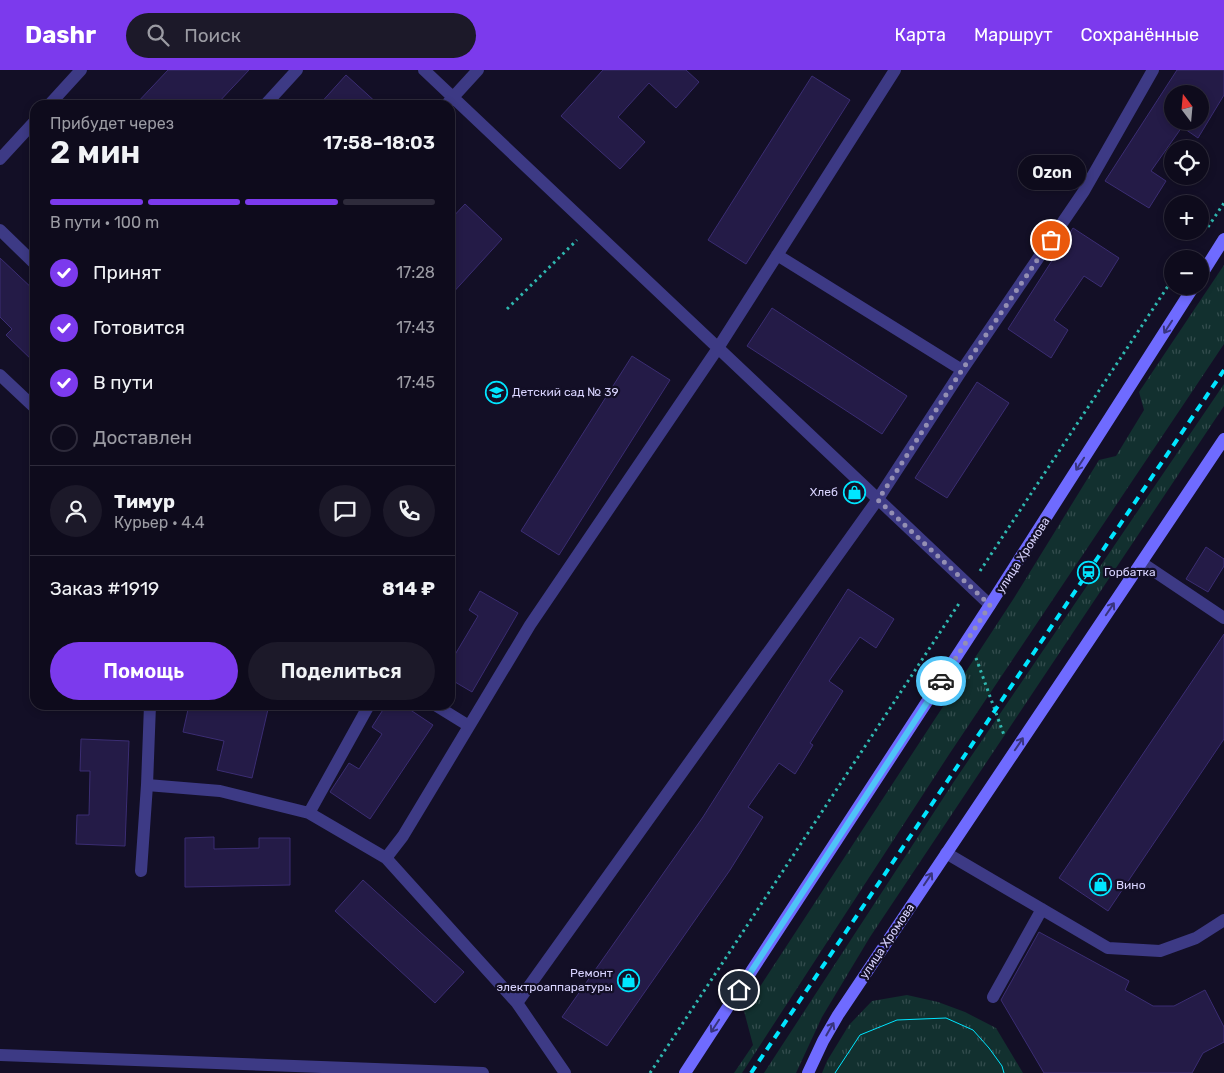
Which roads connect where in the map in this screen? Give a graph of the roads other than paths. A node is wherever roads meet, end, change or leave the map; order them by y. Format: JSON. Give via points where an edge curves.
{"nodes":[{"id":1,"x":80,"y":70,"type":"edge"},
{"id":2,"x":297,"y":70,"type":"edge"},
{"id":3,"x":424,"y":70,"type":"edge"},
{"id":4,"x":478,"y":70,"type":"edge"},
{"id":5,"x":895,"y":70,"type":"edge"},
{"id":6,"x":1153,"y":70,"type":"edge"},
{"id":7,"x":53,"y":100,"type":"edge"},
{"id":8,"x":270,"y":100,"type":"edge"},
{"id":9,"x":449,"y":100,"type":"edge"},
{"id":10,"x":451,"y":100,"type":"edge"},
{"id":11,"x":455,"y":106,"type":"edge"},
{"id":12,"x":30,"y":127,"type":"edge"},
{"id":13,"x":0,"y":160,"type":"edge"},
{"id":14,"x":0,"y":230,"type":"edge"},
{"id":15,"x":1224,"y":239,"type":"edge"},
{"id":16,"x":776,"y":255,"type":"junction"},
{"id":17,"x":30,"y":259,"type":"edge"},
{"id":18,"x":1209,"y":263,"type":"edge"},
{"id":19,"x":1188,"y":295,"type":"edge"},
{"id":20,"x":718,"y":348,"type":"junction"},
{"id":21,"x":962,"y":370,"type":"junction"},
{"id":22,"x":0,"y":375,"type":"edge"},
{"id":23,"x":30,"y":403,"type":"edge"},
{"id":24,"x":1224,"y":439,"type":"edge"},
{"id":25,"x":878,"y":500,"type":"junction"},
{"id":26,"x":1142,"y":563,"type":"junction"},
{"id":27,"x":990,"y":605,"type":"junction"},
{"id":28,"x":1224,"y":618,"type":"edge"},
{"id":29,"x":150,"y":710,"type":"edge"},
{"id":30,"x":366,"y":710,"type":"edge"},
{"id":31,"x":443,"y":710,"type":"edge"},
{"id":32,"x":469,"y":726,"type":"junction"},
{"id":33,"x":147,"y":785,"type":"junction"},
{"id":34,"x":309,"y":813,"type":"junction"},
{"id":35,"x":946,"y":853,"type":"junction"},
{"id":36,"x":386,"y":858,"type":"junction"},
{"id":37,"x":141,"y":871,"type":"dead end"},
{"id":38,"x":1042,"y":909,"type":"junction"},
{"id":39,"x":1224,"y":920,"type":"edge"},
{"id":40,"x":993,"y":997,"type":"dead end"},
{"id":41,"x":517,"y":1002,"type":"junction"},
{"id":42,"x":0,"y":1055,"type":"edge"},
{"id":43,"x":286,"y":1069,"type":"edge"},
{"id":44,"x":483,"y":1073,"type":"edge"},
{"id":45,"x":565,"y":1073,"type":"edge"},
{"id":46,"x":685,"y":1073,"type":"edge"},
{"id":47,"x":808,"y":1073,"type":"edge"}],
"edges":[{"from":1,"to":7,"type":"street"},
{"from":2,"to":8,"type":"street"},
{"from":3,"to":9,"type":"street"},
{"from":4,"to":10,"type":"street"},
{"from":5,"to":16,"type":"street"},
{"from":6,"to":21,"type":"street","via":[[1084,191]]},
{"from":11,"to":20,"type":"street"},
{"from":12,"to":13,"type":"street"},
{"from":14,"to":17,"type":"street"},
{"from":15,"to":18,"type":"street"},
{"from":16,"to":20,"type":"street"},
{"from":16,"to":21,"type":"street"},
{"from":19,"to":27,"type":"street","name":"улица Хромова","one_way":true},
{"from":20,"to":25,"type":"street"},
{"from":20,"to":32,"type":"street","via":[[530,624]]},
{"from":21,"to":25,"type":"street"},
{"from":22,"to":23,"type":"street"},
{"from":24,"to":26,"type":"street","name":"улица Хромова"},
{"from":25,"to":27,"type":"street"},
{"from":25,"to":41,"type":"street"},
{"from":26,"to":28,"type":"street"},
{"from":35,"to":26,"type":"street","name":"улица Хромова","one_way":true},
{"from":27,"to":46,"type":"street","name":"улица Хромова","one_way":true},
{"from":29,"to":33,"type":"street"},
{"from":30,"to":34,"type":"street"},
{"from":31,"to":32,"type":"street"},
{"from":32,"to":36,"type":"street","via":[[403,836]]},
{"from":33,"to":34,"type":"street","via":[[220,791]]},
{"from":33,"to":37,"type":"street"},
{"from":34,"to":36,"type":"street"},
{"from":35,"to":38,"type":"street"},
{"from":47,"to":35,"type":"street","name":"улица Хромова","one_way":true,"via":[[838,1015]]},
{"from":36,"to":41,"type":"street"},
{"from":38,"to":39,"type":"street","via":[[1108,948],[1160,951],[1196,938]]},
{"from":38,"to":40,"type":"street"},
{"from":41,"to":45,"type":"street"},
{"from":42,"to":43,"type":"street"},
{"from":43,"to":44,"type":"street"}]}
